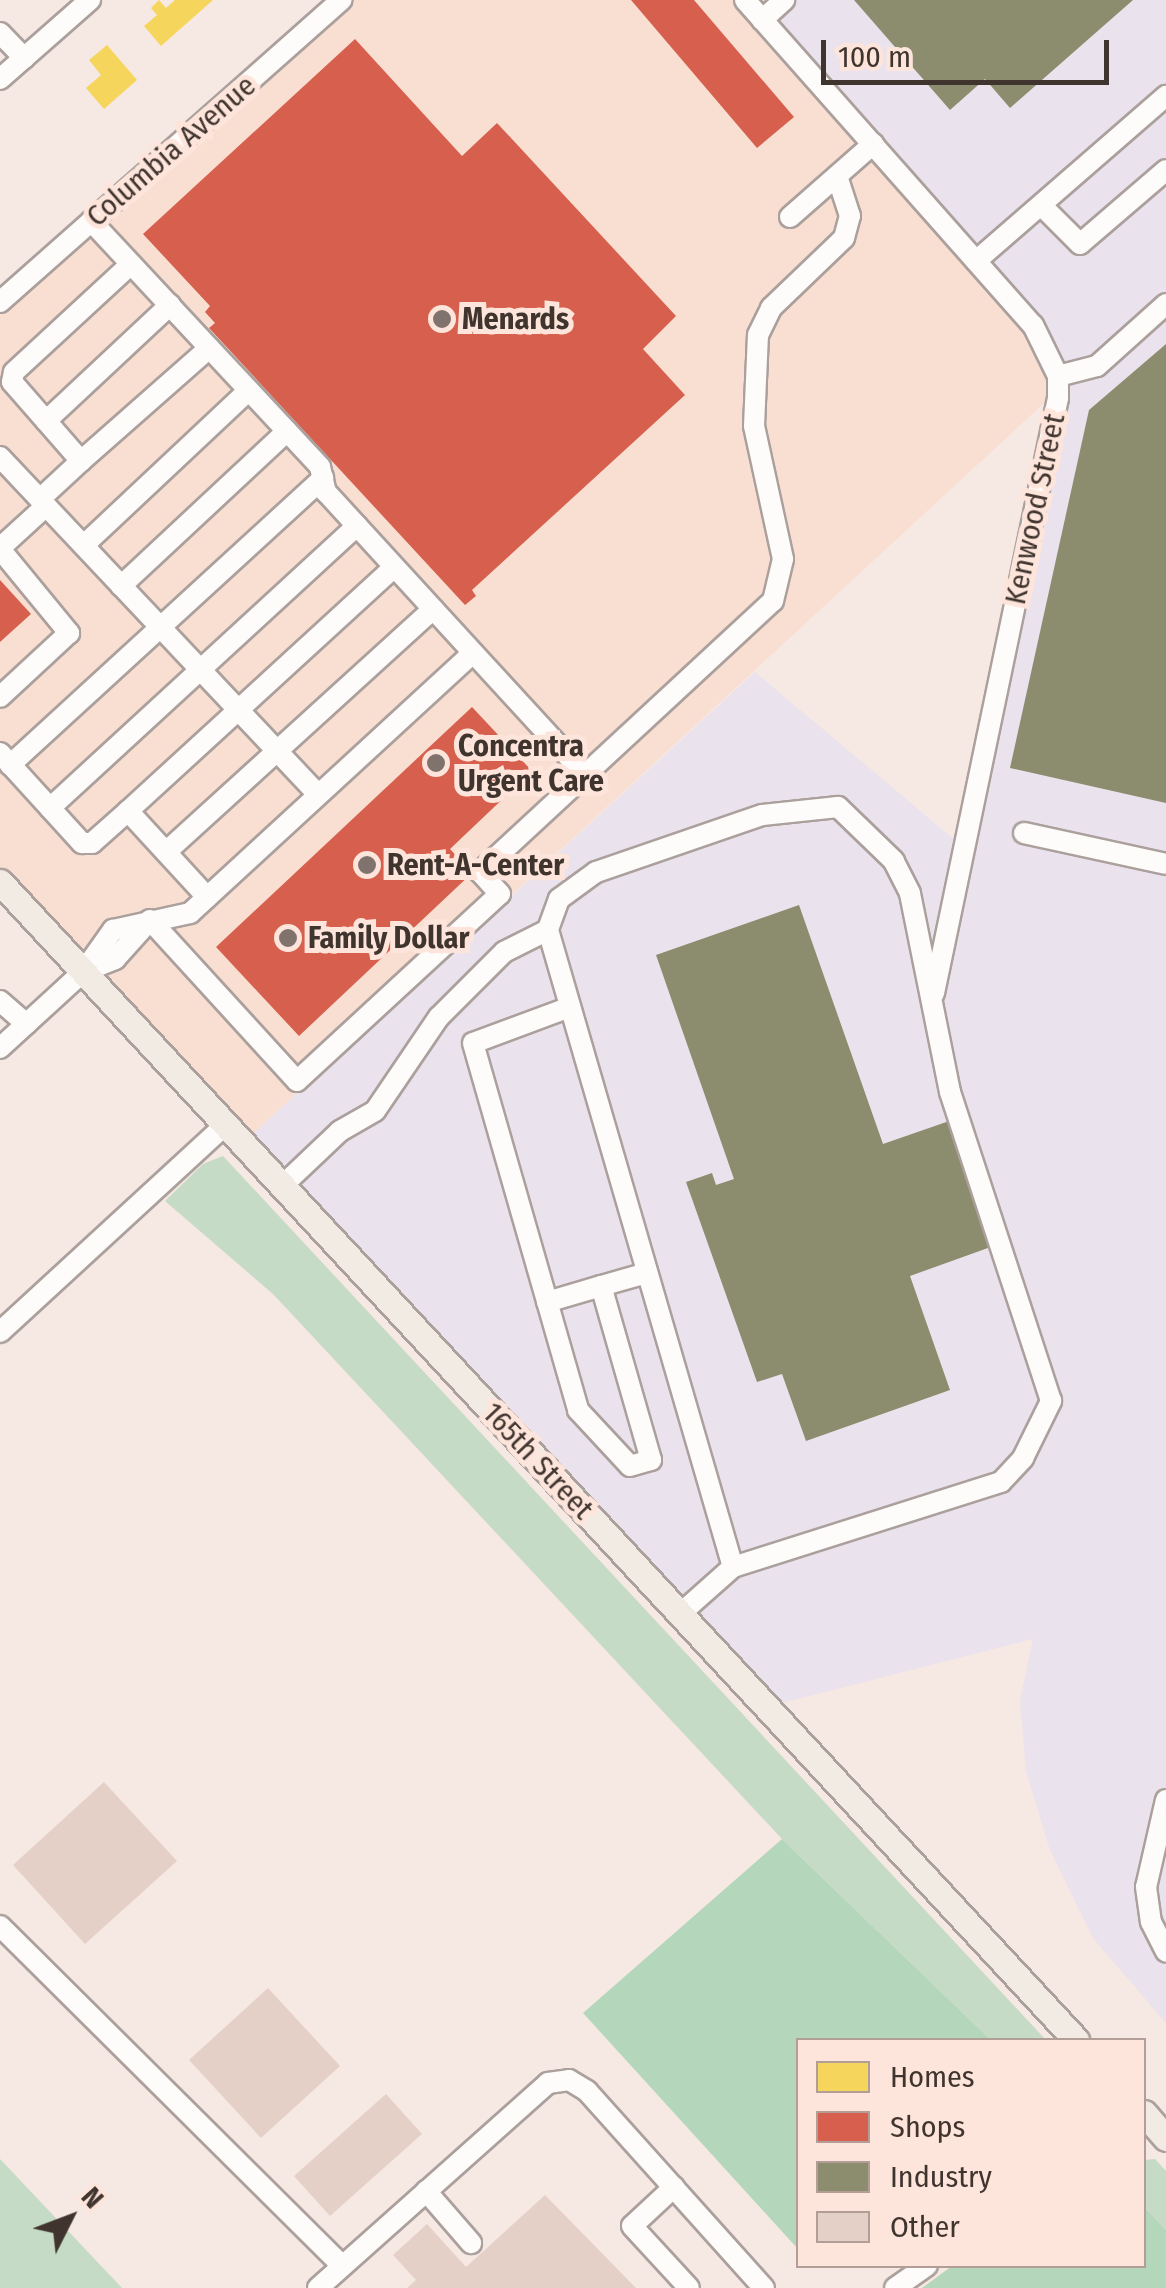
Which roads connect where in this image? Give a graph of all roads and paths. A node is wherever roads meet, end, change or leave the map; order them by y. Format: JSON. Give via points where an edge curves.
{"nodes":[{"id":1,"x":90,"y":0,"type":"edge"},
{"id":2,"x":342,"y":0,"type":"edge"},
{"id":3,"x":745,"y":0,"type":"edge"},
{"id":4,"x":784,"y":0,"type":"edge"},
{"id":5,"x":762,"y":20,"type":"junction"},
{"id":6,"x":0,"y":33,"type":"edge"},
{"id":7,"x":24,"y":58,"type":"junction"},
{"id":8,"x":0,"y":80,"type":"edge"},
{"id":9,"x":1166,"y":96,"type":"edge"},
{"id":10,"x":872,"y":144,"type":"junction"},
{"id":11,"x":1166,"y":170,"type":"edge"},
{"id":12,"x":836,"y":176,"type":"junction"},
{"id":13,"x":1040,"y":204,"type":"junction"},
{"id":14,"x":790,"y":217,"type":"dead end"},
{"id":15,"x":91,"y":221,"type":"junction"},
{"id":16,"x":976,"y":261,"type":"junction"},
{"id":17,"x":131,"y":264,"type":"junction"},
{"id":18,"x":0,"y":302,"type":"edge"},
{"id":19,"x":1166,"y":304,"type":"edge"},
{"id":20,"x":170,"y":306,"type":"junction"},
{"id":21,"x":210,"y":348,"type":"junction"},
{"id":22,"x":1058,"y":376,"type":"junction"},
{"id":23,"x":249,"y":390,"type":"junction"},
{"id":24,"x":46,"y":421,"type":"junction"},
{"id":25,"x":287,"y":431,"type":"junction"},
{"id":26,"x":81,"y":460,"type":"junction"},
{"id":27,"x":4,"y":468,"type":"edge"},
{"id":28,"x":323,"y":478,"type":"junction"},
{"id":29,"x":44,"y":502,"type":"junction"},
{"id":30,"x":357,"y":526,"type":"junction"},
{"id":31,"x":84,"y":546,"type":"junction"},
{"id":32,"x":0,"y":548,"type":"edge"},
{"id":33,"x":394,"y":566,"type":"junction"},
{"id":34,"x":122,"y":586,"type":"junction"},
{"id":35,"x":433,"y":609,"type":"junction"},
{"id":36,"x":161,"y":628,"type":"junction"},
{"id":37,"x":473,"y":653,"type":"junction"},
{"id":38,"x":200,"y":669,"type":"junction"},
{"id":39,"x":0,"y":698,"type":"edge"},
{"id":40,"x":238,"y":711,"type":"junction"},
{"id":41,"x":276,"y":751,"type":"junction"},
{"id":42,"x":5,"y":759,"type":"edge"},
{"id":43,"x":585,"y":775,"type":"junction"},
{"id":44,"x":318,"y":795,"type":"junction"},
{"id":45,"x":50,"y":808,"type":"junction"},
{"id":46,"x":128,"y":810,"type":"junction"},
{"id":47,"x":1024,"y":833,"type":"dead end"},
{"id":48,"x":166,"y":852,"type":"junction"},
{"id":49,"x":1166,"y":864,"type":"edge"},
{"id":50,"x":0,"y":882,"type":"edge"},
{"id":51,"x":207,"y":897,"type":"junction"},
{"id":52,"x":150,"y":920,"type":"junction"},
{"id":53,"x":548,"y":930,"type":"junction"},
{"id":54,"x":83,"y":972,"type":"junction"},
{"id":55,"x":0,"y":1001,"type":"edge"},
{"id":56,"x":932,"y":1004,"type":"junction"},
{"id":57,"x":570,"y":1007,"type":"junction"},
{"id":58,"x":26,"y":1024,"type":"junction"},
{"id":59,"x":0,"y":1048,"type":"edge"},
{"id":60,"x":225,"y":1125,"type":"junction"},
{"id":61,"x":282,"y":1186,"type":"junction"},
{"id":62,"x":647,"y":1273,"type":"junction"},
{"id":63,"x":601,"y":1286,"type":"junction"},
{"id":64,"x":547,"y":1302,"type":"junction"},
{"id":65,"x":0,"y":1332,"type":"edge"},
{"id":66,"x":732,"y":1567,"type":"junction"},
{"id":67,"x":680,"y":1614,"type":"junction"},
{"id":68,"x":1166,"y":1800,"type":"edge"},
{"id":69,"x":0,"y":1926,"type":"edge"},
{"id":70,"x":1166,"y":1951,"type":"edge"},
{"id":71,"x":1074,"y":2038,"type":"edge"},
{"id":72,"x":674,"y":2187,"type":"junction"},
{"id":73,"x":426,"y":2192,"type":"junction"},
{"id":74,"x":471,"y":2243,"type":"dead end"},
{"id":75,"x":342,"y":2266,"type":"junction"},
{"id":76,"x":924,"y":2268,"type":"edge"},
{"id":77,"x":318,"y":2288,"type":"edge"},
{"id":78,"x":689,"y":2288,"type":"edge"},
{"id":79,"x":764,"y":2288,"type":"edge"},
{"id":80,"x":895,"y":2288,"type":"edge"}],
"edges":[{"from":1,"to":7,"type":"street"},
{"from":2,"to":15,"type":"street","name":"Columbia Avenue"},
{"from":3,"to":5,"type":"street","name":"Kenwood Street"},
{"from":4,"to":5,"type":"street"},
{"from":5,"to":10,"type":"street","name":"Kenwood Street"},
{"from":6,"to":7,"type":"street"},
{"from":7,"to":8,"type":"street"},
{"from":9,"to":13,"type":"street"},
{"from":10,"to":12,"type":"street"},
{"from":10,"to":16,"type":"street","name":"Kenwood Street"},
{"from":11,"to":13,"type":"street","via":[[1080,244]]},
{"from":12,"to":14,"type":"street"},
{"from":12,"to":43,"type":"street","via":[[850,216],[844,238],[772,308],[758,335],[754,426],[783,560],[779,592]]},
{"from":13,"to":16,"type":"street"},
{"from":15,"to":17,"type":"street"},
{"from":15,"to":18,"type":"street","name":"Columbia Avenue"},
{"from":16,"to":22,"type":"street","name":"Kenwood Street","via":[[1033,325]]},
{"from":17,"to":20,"type":"street"},
{"from":17,"to":24,"type":"street","via":[[14,372],[12,382]]},
{"from":19,"to":22,"type":"street","via":[[1097,366]]},
{"from":20,"to":21,"type":"street"},
{"from":20,"to":24,"type":"street"},
{"from":21,"to":23,"type":"street"},
{"from":21,"to":26,"type":"street"},
{"from":22,"to":56,"type":"street","name":"Kenwood Street"},
{"from":23,"to":25,"type":"street"},
{"from":23,"to":31,"type":"street"},
{"from":24,"to":26,"type":"street"},
{"from":25,"to":28,"type":"street"},
{"from":25,"to":34,"type":"street"},
{"from":26,"to":29,"type":"street"},
{"from":27,"to":29,"type":"street"},
{"from":28,"to":30,"type":"street","via":[[326,492]]},
{"from":28,"to":36,"type":"street"},
{"from":29,"to":31,"type":"street"},
{"from":29,"to":32,"type":"street"},
{"from":30,"to":33,"type":"street"},
{"from":30,"to":38,"type":"street"},
{"from":31,"to":34,"type":"street"},
{"from":32,"to":39,"type":"street","via":[[70,633]]},
{"from":33,"to":35,"type":"street"},
{"from":33,"to":40,"type":"street"},
{"from":34,"to":36,"type":"street"},
{"from":35,"to":37,"type":"street"},
{"from":35,"to":41,"type":"street"},
{"from":36,"to":38,"type":"street"},
{"from":36,"to":42,"type":"street"},
{"from":37,"to":43,"type":"street"},
{"from":37,"to":44,"type":"street"},
{"from":38,"to":40,"type":"street"},
{"from":38,"to":45,"type":"street"},
{"from":40,"to":41,"type":"street"},
{"from":40,"to":46,"type":"street"},
{"from":41,"to":44,"type":"street"},
{"from":41,"to":48,"type":"street"},
{"from":42,"to":45,"type":"street"},
{"from":43,"to":52,"type":"street","via":[[480,872],[500,894],[297,1081]]},
{"from":44,"to":51,"type":"street"},
{"from":45,"to":46,"type":"street","via":[[82,843],[92,843]]},
{"from":46,"to":48,"type":"street"},
{"from":47,"to":49,"type":"street"},
{"from":48,"to":51,"type":"street"},
{"from":50,"to":54,"type":"main road","name":"165th Street"},
{"from":51,"to":52,"type":"street","via":[[190,913]]},
{"from":52,"to":54,"type":"street","via":[[113,930]]},
{"from":53,"to":56,"type":"street","via":[[559,900],[596,872],[762,816],[838,807],[856,818],[902,874]]},
{"from":53,"to":57,"type":"street"},
{"from":53,"to":61,"type":"street","via":[[504,952],[439,1016],[376,1111],[340,1131]]},
{"from":54,"to":58,"type":"street"},
{"from":54,"to":60,"type":"main road","name":"165th Street"},
{"from":55,"to":58,"type":"street"},
{"from":56,"to":66,"type":"street","via":[[950,1092],[1050,1391],[1048,1414],[1012,1472],[982,1492]]},
{"from":57,"to":62,"type":"street"},
{"from":57,"to":64,"type":"street","via":[[473,1042]]},
{"from":58,"to":59,"type":"street"},
{"from":60,"to":61,"type":"main road","name":"165th Street"},
{"from":60,"to":65,"type":"street"},
{"from":61,"to":67,"type":"main road","name":"165th Street"},
{"from":62,"to":63,"type":"street"},
{"from":62,"to":66,"type":"street"},
{"from":63,"to":64,"type":"street"},
{"from":63,"to":64,"type":"street","via":[[651,1460],[630,1466],[578,1410]]},
{"from":66,"to":67,"type":"street"},
{"from":67,"to":71,"type":"main road","name":"165th Street"},
{"from":68,"to":70,"type":"street","via":[[1146,1887],[1151,1922]]},
{"from":69,"to":75,"type":"street"},
{"from":72,"to":73,"type":"street","via":[[588,2091],[569,2080],[548,2083]]},
{"from":72,"to":78,"type":"street","via":[[632,2226]]},
{"from":72,"to":79,"type":"street"},
{"from":73,"to":74,"type":"street"},
{"from":73,"to":75,"type":"street"},
{"from":75,"to":77,"type":"street"},
{"from":76,"to":80,"type":"street"}]}
